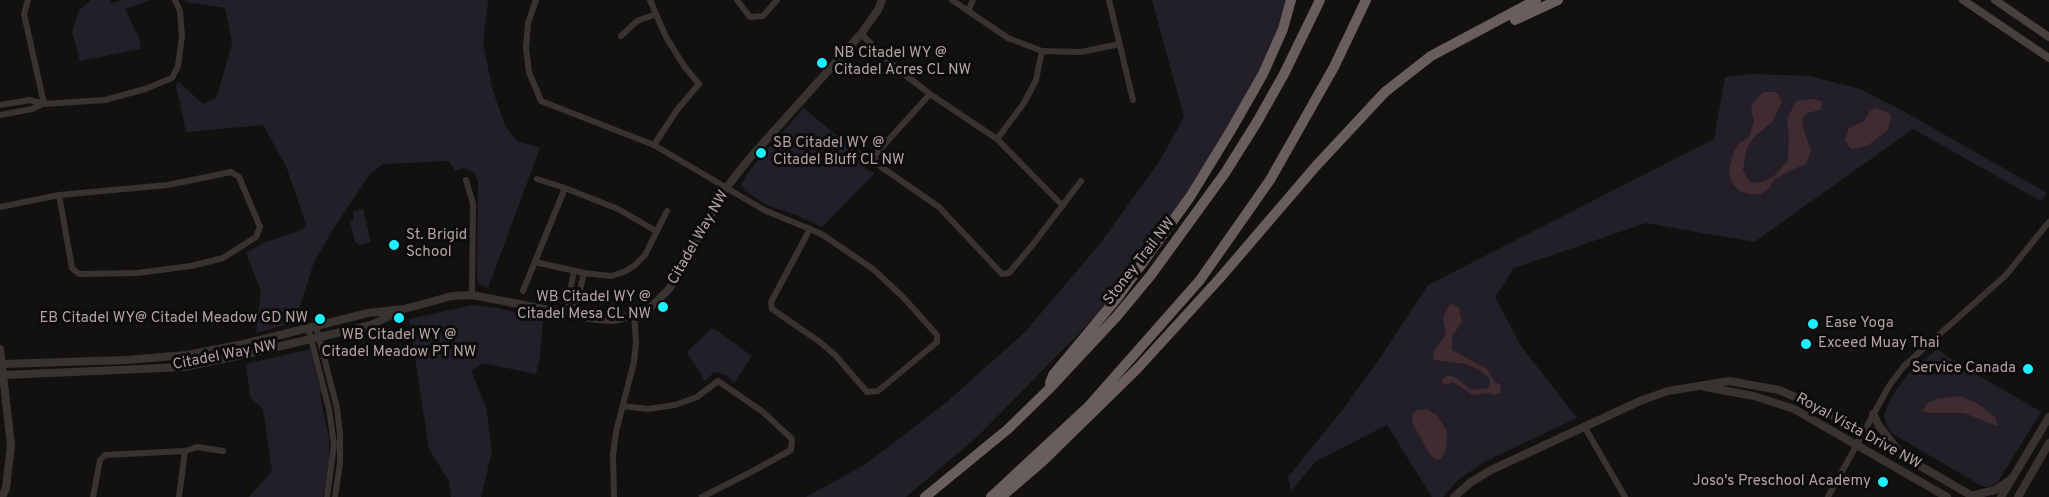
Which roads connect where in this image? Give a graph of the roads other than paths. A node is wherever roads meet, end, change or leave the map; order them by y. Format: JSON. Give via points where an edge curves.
{"nodes":[{"id":1,"x":28,"y":0,"type":"edge"},
{"id":2,"x":175,"y":0,"type":"edge"},
{"id":3,"x":536,"y":0,"type":"edge"},
{"id":4,"x":650,"y":0,"type":"edge"},
{"id":5,"x":737,"y":0,"type":"edge"},
{"id":6,"x":777,"y":0,"type":"edge"},
{"id":7,"x":882,"y":0,"type":"edge"},
{"id":8,"x":952,"y":0,"type":"edge"},
{"id":9,"x":973,"y":0,"type":"edge"},
{"id":10,"x":1109,"y":0,"type":"edge"},
{"id":11,"x":1291,"y":0,"type":"edge"},
{"id":12,"x":1320,"y":0,"type":"edge"},
{"id":13,"x":1366,"y":0,"type":"edge"},
{"id":14,"x":1536,"y":0,"type":"edge"},
{"id":15,"x":1558,"y":0,"type":"edge"},
{"id":16,"x":1964,"y":0,"type":"edge"},
{"id":17,"x":1995,"y":0,"type":"edge"},
{"id":18,"x":968,"y":11,"type":"junction"},
{"id":19,"x":656,"y":14,"type":"junction"},
{"id":20,"x":1486,"y":28,"type":"junction"},
{"id":21,"x":861,"y":34,"type":"junction"},
{"id":22,"x":621,"y":36,"type":"dead end"},
{"id":23,"x":2049,"y":37,"type":"edge"},
{"id":24,"x":1120,"y":44,"type":"junction"},
{"id":25,"x":1042,"y":51,"type":"junction"},
{"id":26,"x":2049,"y":58,"type":"edge"},
{"id":27,"x":930,"y":94,"type":"junction"},
{"id":28,"x":1133,"y":100,"type":"dead end"},
{"id":29,"x":44,"y":104,"type":"junction"},
{"id":30,"x":0,"y":105,"type":"edge"},
{"id":31,"x":0,"y":115,"type":"edge"},
{"id":32,"x":997,"y":139,"type":"junction"},
{"id":33,"x":654,"y":145,"type":"junction"},
{"id":34,"x":537,"y":179,"type":"dead end"},
{"id":35,"x":466,"y":180,"type":"dead end"},
{"id":36,"x":1081,"y":181,"type":"dead end"},
{"id":37,"x":727,"y":187,"type":"junction"},
{"id":38,"x":565,"y":188,"type":"junction"},
{"id":39,"x":59,"y":195,"type":"junction"},
{"id":40,"x":1063,"y":206,"type":"junction"},
{"id":41,"x":0,"y":207,"type":"edge"},
{"id":42,"x":667,"y":211,"type":"dead end"},
{"id":43,"x":2049,"y":222,"type":"edge"},
{"id":44,"x":810,"y":229,"type":"junction"},
{"id":45,"x":656,"y":231,"type":"junction"},
{"id":46,"x":535,"y":262,"type":"junction"},
{"id":47,"x":574,"y":271,"type":"junction"},
{"id":48,"x":584,"y":273,"type":"junction"},
{"id":49,"x":523,"y":291,"type":"dead end"},
{"id":50,"x":472,"y":295,"type":"junction"},
{"id":51,"x":404,"y":309,"type":"junction"},
{"id":52,"x":570,"y":314,"type":"junction"},
{"id":53,"x":634,"y":315,"type":"junction"},
{"id":54,"x":312,"y":326,"type":"junction"},
{"id":55,"x":315,"y":337,"type":"junction"},
{"id":56,"x":244,"y":344,"type":"junction"},
{"id":57,"x":0,"y":349,"type":"edge"},
{"id":58,"x":247,"y":354,"type":"junction"},
{"id":59,"x":126,"y":360,"type":"junction"},
{"id":60,"x":3,"y":364,"type":"junction"},
{"id":61,"x":126,"y":370,"type":"junction"},
{"id":62,"x":4,"y":375,"type":"junction"},
{"id":63,"x":1701,"y":386,"type":"junction"},
{"id":64,"x":1048,"y":390,"type":"junction"},
{"id":65,"x":623,"y":406,"type":"junction"},
{"id":66,"x":1873,"y":414,"type":"junction"},
{"id":67,"x":2049,"y":417,"type":"edge"},
{"id":68,"x":1584,"y":426,"type":"junction"},
{"id":69,"x":1863,"y":432,"type":"junction"},
{"id":70,"x":2049,"y":443,"type":"edge"},
{"id":71,"x":1856,"y":444,"type":"junction"},
{"id":72,"x":185,"y":451,"type":"junction"},
{"id":73,"x":223,"y":451,"type":"dead end"},
{"id":74,"x":1902,"y":455,"type":"junction"},
{"id":75,"x":2013,"y":477,"type":"junction"},
{"id":76,"x":1972,"y":496,"type":"edge"},
{"id":77,"x":2019,"y":496,"type":"edge"},
{"id":78,"x":2,"y":497,"type":"edge"},
{"id":79,"x":93,"y":497,"type":"edge"},
{"id":80,"x":179,"y":497,"type":"edge"},
{"id":81,"x":327,"y":497,"type":"edge"},
{"id":82,"x":335,"y":497,"type":"edge"},
{"id":83,"x":614,"y":497,"type":"edge"},
{"id":84,"x":702,"y":497,"type":"edge"},
{"id":85,"x":926,"y":497,"type":"edge"},
{"id":86,"x":991,"y":497,"type":"edge"},
{"id":87,"x":1001,"y":497,"type":"edge"},
{"id":88,"x":1454,"y":497,"type":"edge"},
{"id":89,"x":1625,"y":497,"type":"edge"},
{"id":90,"x":1828,"y":497,"type":"edge"},
{"id":91,"x":1947,"y":497,"type":"edge"},
{"id":92,"x":2001,"y":497,"type":"edge"}],
"edges":[{"from":1,"to":29,"type":"street","via":[[24,14]]},
{"from":2,"to":29,"type":"street","via":[[182,36],[178,66],[172,78],[105,100]]},
{"from":3,"to":33,"type":"street","via":[[528,23],[526,48],[541,101]]},
{"from":4,"to":19,"type":"street"},
{"from":5,"to":6,"type":"street","via":[[750,17],[763,16]]},
{"from":7,"to":21,"type":"street","name":"Citadel Way NW"},
{"from":8,"to":18,"type":"street"},
{"from":9,"to":18,"type":"street"},
{"from":10,"to":24,"type":"street"},
{"from":11,"to":64,"type":"highway","via":[[1268,64],[1208,169],[1125,288],[1053,375]]},
{"from":12,"to":64,"type":"highway","name":"Stoney Trail NW","via":[[1268,103],[1208,198],[1117,316]]},
{"from":13,"to":86,"type":"highway","via":[[1334,67],[1276,170],[1200,280],[1088,406]]},
{"from":14,"to":20,"type":"highway"},
{"from":15,"to":20,"type":"highway","via":[[1506,24]]},
{"from":16,"to":26,"type":"main road"},
{"from":17,"to":23,"type":"main road"},
{"from":18,"to":25,"type":"street","via":[[1008,38]]},
{"from":19,"to":22,"type":"street","via":[[637,21]]},
{"from":19,"to":33,"type":"street","via":[[666,37],[699,84]]},
{"from":20,"to":87,"type":"highway","via":[[1431,56],[1384,92],[1137,369]]},
{"from":21,"to":27,"type":"street"},
{"from":21,"to":37,"type":"street","name":"Citadel Way NW"},
{"from":24,"to":25,"type":"street","via":[[1081,52]]},
{"from":24,"to":28,"type":"street"},
{"from":25,"to":32,"type":"street","via":[[1032,88]]},
{"from":27,"to":32,"type":"street"},
{"from":27,"to":40,"type":"street","via":[[874,156],[877,164],[939,207],[1002,274],[1009,273]]},
{"from":29,"to":30,"type":"street","via":[[30,100]]},
{"from":29,"to":31,"type":"street"},
{"from":32,"to":40,"type":"street"},
{"from":33,"to":37,"type":"street"},
{"from":34,"to":38,"type":"street"},
{"from":35,"to":50,"type":"street","via":[[472,204]]},
{"from":36,"to":40,"type":"street"},
{"from":37,"to":44,"type":"street","via":[[764,210]]},
{"from":37,"to":53,"type":"street","name":"Citadel Way NW","via":[[669,290],[651,307]]},
{"from":38,"to":45,"type":"street","via":[[618,209]]},
{"from":38,"to":46,"type":"street"},
{"from":39,"to":39,"type":"street","via":[[72,268],[79,274],[137,273],[202,264],[244,246],[256,237],[260,227],[239,177],[231,172],[168,185]]},
{"from":39,"to":41,"type":"street"},
{"from":42,"to":45,"type":"street"},
{"from":43,"to":66,"type":"street","via":[[1999,282],[1904,366]]},
{"from":44,"to":44,"type":"street","via":[[873,269],[937,335],[937,342],[878,391],[867,392],[835,355],[772,309],[771,302]]},
{"from":45,"to":48,"type":"street","via":[[645,255],[634,266],[611,276]]},
{"from":46,"to":47,"type":"street"},
{"from":46,"to":49,"type":"street"},
{"from":47,"to":48,"type":"street"},
{"from":47,"to":52,"type":"street"},
{"from":48,"to":52,"type":"street"},
{"from":50,"to":51,"type":"street","name":"Citadel Way NW","via":[[452,296]]},
{"from":50,"to":52,"type":"street","name":"Citadel Way NW"},
{"from":51,"to":54,"type":"street","name":"Citadel Way NW"},
{"from":51,"to":55,"type":"street","name":"Citadel Way NW","via":[[371,325]]},
{"from":52,"to":53,"type":"street","name":"Citadel Way NW","via":[[613,320]]},
{"from":53,"to":65,"type":"street","via":[[635,352]]},
{"from":54,"to":55,"type":"street"},
{"from":54,"to":56,"type":"street","name":"Citadel Way NW"},
{"from":55,"to":58,"type":"street","name":"Citadel Way NW"},
{"from":55,"to":81,"type":"street","via":[[334,445]]},
{"from":55,"to":82,"type":"street","via":[[337,408],[340,463]]},
{"from":56,"to":58,"type":"street"},
{"from":56,"to":59,"type":"street","name":"Citadel Way NW","via":[[187,355]]},
{"from":57,"to":60,"type":"street"},
{"from":58,"to":61,"type":"street","name":"Citadel Way NW","via":[[184,367]]},
{"from":59,"to":60,"type":"street","name":"Citadel Way NW"},
{"from":59,"to":61,"type":"street"},
{"from":60,"to":62,"type":"street"},
{"from":61,"to":62,"type":"street","name":"Citadel Way NW"},
{"from":62,"to":78,"type":"street","via":[[11,445]]},
{"from":63,"to":68,"type":"street","name":"Royal Vista Drive NW","via":[[1668,391]]},
{"from":63,"to":69,"type":"street","name":"Royal Vista Drive NW","via":[[1729,381],[1779,390]]},
{"from":63,"to":71,"type":"street","name":"Royal Vista Drive NW","via":[[1754,396],[1794,409]]},
{"from":64,"to":85,"type":"highway","name":"Stoney Trail NW"},
{"from":65,"to":83,"type":"street","via":[[613,454]]},
{"from":65,"to":84,"type":"street","via":[[648,409],[675,405],[697,397],[718,381],[763,412],[792,440],[791,450]]},
{"from":66,"to":69,"type":"street"},
{"from":66,"to":74,"type":"street"},
{"from":67,"to":75,"type":"street"},
{"from":68,"to":88,"type":"street","name":"Royal Vista Drive NW","via":[[1485,473]]},
{"from":68,"to":89,"type":"street"},
{"from":69,"to":71,"type":"street"},
{"from":69,"to":74,"type":"street","name":"Royal Vista Drive NW"},
{"from":70,"to":77,"type":"street"},
{"from":71,"to":90,"type":"street"},
{"from":71,"to":91,"type":"street","name":"Royal Vista Drive NW"},
{"from":72,"to":73,"type":"street","via":[[197,447]]},
{"from":72,"to":79,"type":"street","via":[[105,454],[100,460]]},
{"from":72,"to":80,"type":"street"},
{"from":74,"to":76,"type":"street","name":"Royal Vista Drive NW"},
{"from":75,"to":76,"type":"street","via":[[1995,490]]},
{"from":75,"to":92,"type":"street"}]}
